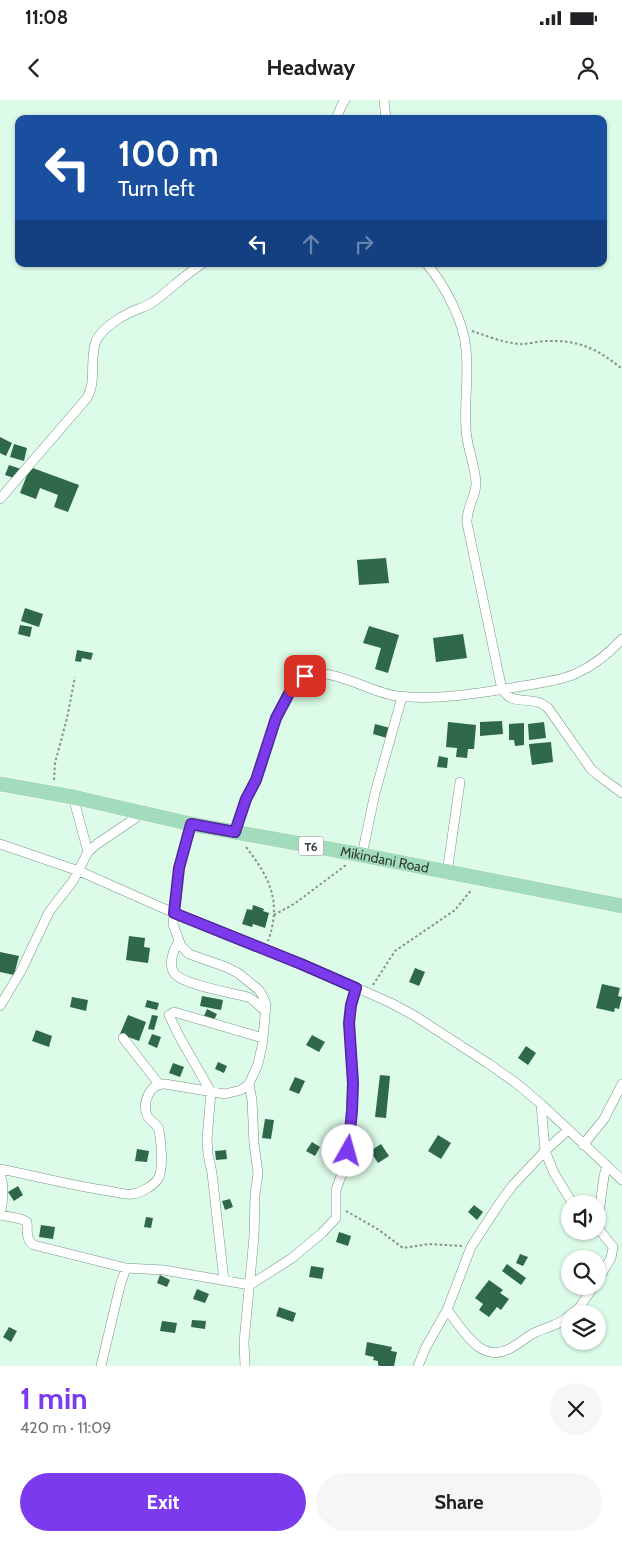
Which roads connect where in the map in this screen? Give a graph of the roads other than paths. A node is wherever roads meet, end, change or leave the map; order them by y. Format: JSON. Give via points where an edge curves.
{"nodes":[{"id":1,"x":345,"y":100,"type":"edge"},
{"id":2,"x":384,"y":100,"type":"edge"},
{"id":3,"x":338,"y":115,"type":"edge"},
{"id":4,"x":386,"y":115,"type":"edge"},
{"id":5,"x":197,"y":267,"type":"edge"},
{"id":6,"x":430,"y":267,"type":"edge"},
{"id":7,"x":0,"y":499,"type":"edge"},
{"id":8,"x":622,"y":639,"type":"edge"},
{"id":9,"x":502,"y":690,"type":"junction"},
{"id":10,"x":402,"y":696,"type":"junction"},
{"id":11,"x":460,"y":782,"type":"dead end"},
{"id":12,"x":0,"y":784,"type":"edge"},
{"id":13,"x":622,"y":793,"type":"edge"},
{"id":14,"x":73,"y":797,"type":"junction"},
{"id":15,"x":143,"y":813,"type":"junction"},
{"id":16,"x":191,"y":824,"type":"junction"},
{"id":17,"x":235,"y":832,"type":"junction"},
{"id":18,"x":0,"y":844,"type":"edge"},
{"id":19,"x":88,"y":852,"type":"junction"},
{"id":20,"x":362,"y":855,"type":"junction"},
{"id":21,"x":79,"y":871,"type":"junction"},
{"id":22,"x":448,"y":873,"type":"junction"},
{"id":23,"x":622,"y":906,"type":"edge"},
{"id":24,"x":174,"y":913,"type":"junction"},
{"id":25,"x":179,"y":942,"type":"junction"},
{"id":26,"x":356,"y":988,"type":"junction"},
{"id":27,"x":0,"y":1006,"type":"edge"},
{"id":28,"x":265,"y":1011,"type":"junction"},
{"id":29,"x":123,"y":1038,"type":"dead end"},
{"id":30,"x":263,"y":1038,"type":"junction"},
{"id":31,"x":159,"y":1084,"type":"junction"},
{"id":32,"x":249,"y":1084,"type":"junction"},
{"id":33,"x":622,"y":1084,"type":"edge"},
{"id":34,"x":212,"y":1092,"type":"junction"},
{"id":35,"x":541,"y":1104,"type":"junction"},
{"id":36,"x":568,"y":1130,"type":"junction"},
{"id":37,"x":583,"y":1145,"type":"junction"},
{"id":38,"x":545,"y":1151,"type":"junction"},
{"id":39,"x":607,"y":1165,"type":"junction"},
{"id":40,"x":0,"y":1169,"type":"edge"},
{"id":41,"x":0,"y":1173,"type":"edge"},
{"id":42,"x":622,"y":1180,"type":"edge"},
{"id":43,"x":567,"y":1195,"type":"edge"},
{"id":44,"x":601,"y":1195,"type":"edge"},
{"id":45,"x":0,"y":1215,"type":"edge"},
{"id":46,"x":606,"y":1238,"type":"edge"},
{"id":47,"x":606,"y":1266,"type":"edge"},
{"id":48,"x":126,"y":1268,"type":"junction"},
{"id":49,"x":224,"y":1281,"type":"junction"},
{"id":50,"x":250,"y":1285,"type":"junction"},
{"id":51,"x":447,"y":1310,"type":"junction"},
{"id":52,"x":561,"y":1322,"type":"edge"},
{"id":53,"x":101,"y":1366,"type":"edge"},
{"id":54,"x":245,"y":1366,"type":"edge"},
{"id":55,"x":418,"y":1366,"type":"edge"}],
"edges":[{"from":1,"to":3,"type":"street"},
{"from":2,"to":4,"type":"street"},
{"from":5,"to":7,"type":"street","via":[[153,302],[105,328],[94,349],[93,387],[87,398]]},
{"from":6,"to":9,"type":"street","via":[[444,288],[464,337],[466,433],[476,484],[467,510],[467,523]]},
{"from":8,"to":9,"type":"street","via":[[608,654],[576,674]]},
{"from":9,"to":10,"type":"street","via":[[452,696]]},
{"from":9,"to":13,"type":"street","via":[[515,700],[538,702],[548,708],[591,768]]},
{"from":10,"to":17,"type":"street","via":[[328,674],[309,674],[299,679],[276,718]]},
{"from":10,"to":20,"type":"street","via":[[375,792]]},
{"from":11,"to":22,"type":"street"},
{"from":12,"to":14,"type":"highway","name":"Mikindani Road","number":"T6"},
{"from":14,"to":15,"type":"highway","name":"Mikindani Road","number":"T6"},
{"from":14,"to":19,"type":"street"},
{"from":15,"to":16,"type":"highway","name":"Mikindani Road","number":"T6"},
{"from":15,"to":19,"type":"street"},
{"from":16,"to":17,"type":"highway","name":"Mikindani Road","number":"T6"},
{"from":16,"to":24,"type":"street","via":[[179,868]]},
{"from":17,"to":20,"type":"highway","name":"Mikindani Road","number":"T6"},
{"from":18,"to":21,"type":"street"},
{"from":19,"to":21,"type":"street"},
{"from":20,"to":22,"type":"highway","name":"Mikindani Road","number":"T6"},
{"from":21,"to":24,"type":"street"},
{"from":21,"to":27,"type":"street","via":[[49,912]]},
{"from":22,"to":23,"type":"highway","name":"Mikindani Road","number":"T6"},
{"from":24,"to":25,"type":"street","via":[[173,924]]},
{"from":24,"to":26,"type":"street"},
{"from":25,"to":28,"type":"street","via":[[192,956],[226,967],[252,983],[262,994]]},
{"from":25,"to":28,"type":"street","via":[[172,954],[176,976],[248,997]]},
{"from":26,"to":35,"type":"street","via":[[415,1016],[489,1064]]},
{"from":26,"to":50,"type":"street","via":[[349,1023],[352,1118],[346,1162],[336,1190],[336,1218],[292,1258]]},
{"from":28,"to":30,"type":"street"},
{"from":29,"to":31,"type":"street"},
{"from":30,"to":32,"type":"street","via":[[258,1064]]},
{"from":30,"to":34,"type":"street","via":[[177,1013],[169,1014]]},
{"from":31,"to":34,"type":"street"},
{"from":31,"to":40,"type":"street","via":[[149,1093],[146,1112],[158,1128],[162,1168],[158,1178],[142,1191],[129,1194],[91,1189]]},
{"from":32,"to":34,"type":"street","via":[[229,1094]]},
{"from":32,"to":50,"type":"street","via":[[258,1173]]},
{"from":33,"to":37,"type":"street","via":[[604,1119]]},
{"from":34,"to":49,"type":"street","via":[[208,1147]]},
{"from":35,"to":36,"type":"street"},
{"from":35,"to":38,"type":"street"},
{"from":36,"to":37,"type":"street"},
{"from":36,"to":38,"type":"street"},
{"from":37,"to":39,"type":"street"},
{"from":38,"to":43,"type":"street"},
{"from":38,"to":51,"type":"street","via":[[507,1193],[471,1247]]},
{"from":39,"to":42,"type":"street"},
{"from":39,"to":44,"type":"street"},
{"from":41,"to":45,"type":"street","via":[[4,1187]]},
{"from":45,"to":48,"type":"street","via":[[26,1222],[32,1245]]},
{"from":46,"to":47,"type":"street","via":[[613,1247]]},
{"from":48,"to":49,"type":"street","via":[[164,1270]]},
{"from":48,"to":53,"type":"street"},
{"from":49,"to":50,"type":"street"},
{"from":50,"to":54,"type":"street"},
{"from":51,"to":52,"type":"street","via":[[485,1352],[508,1349]]},
{"from":51,"to":55,"type":"street"}]}
